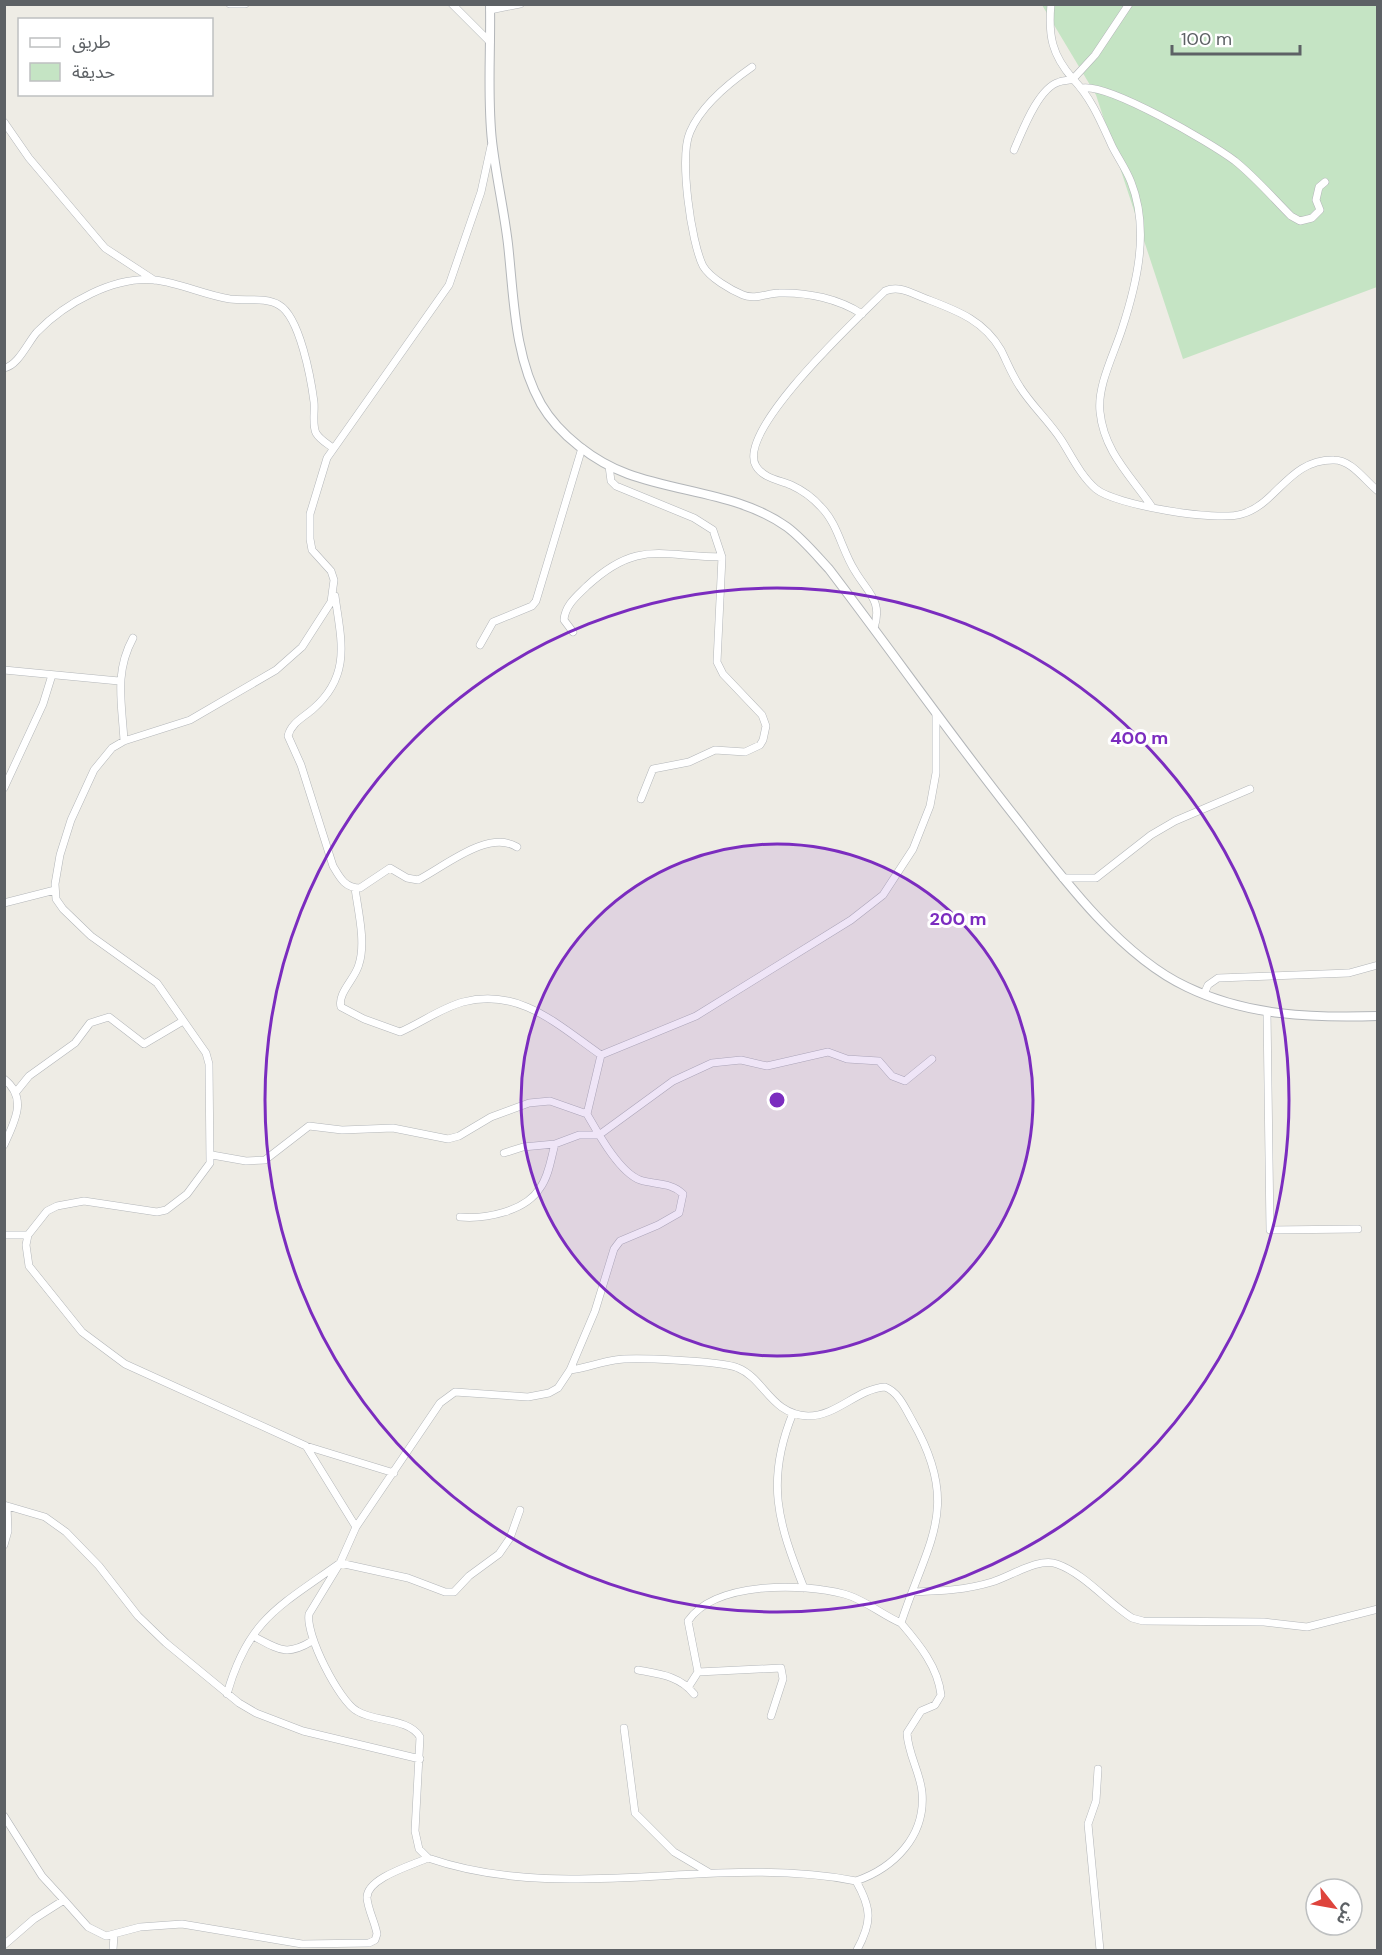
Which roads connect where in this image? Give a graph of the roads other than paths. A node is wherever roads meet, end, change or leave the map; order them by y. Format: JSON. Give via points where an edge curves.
{"nodes":[{"id":1,"x":230,"y":4,"type":"edge"},
{"id":2,"x":245,"y":4,"type":"edge"},
{"id":3,"x":452,"y":4,"type":"edge"},
{"id":4,"x":520,"y":4,"type":"edge"},
{"id":5,"x":1051,"y":4,"type":"edge"},
{"id":6,"x":1129,"y":4,"type":"edge"},
{"id":7,"x":490,"y":7,"type":"edge"},
{"id":8,"x":490,"y":42,"type":"junction"},
{"id":9,"x":752,"y":67,"type":"dead end"},
{"id":10,"x":1073,"y":79,"type":"junction"},
{"id":11,"x":1082,"y":88,"type":"junction"},
{"id":12,"x":4,"y":122,"type":"edge"},
{"id":13,"x":492,"y":143,"type":"junction"},
{"id":14,"x":1014,"y":150,"type":"dead end"},
{"id":15,"x":1325,"y":182,"type":"dead end"},
{"id":16,"x":154,"y":280,"type":"junction"},
{"id":17,"x":862,"y":314,"type":"junction"},
{"id":18,"x":4,"y":368,"type":"edge"},
{"id":19,"x":333,"y":448,"type":"junction"},
{"id":20,"x":582,"y":448,"type":"junction"},
{"id":21,"x":609,"y":466,"type":"junction"},
{"id":22,"x":1377,"y":491,"type":"edge"},
{"id":23,"x":1152,"y":507,"type":"junction"},
{"id":24,"x":722,"y":557,"type":"junction"},
{"id":25,"x":334,"y":590,"type":"junction"},
{"id":26,"x":874,"y":628,"type":"junction"},
{"id":27,"x":573,"y":632,"type":"dead end"},
{"id":28,"x":133,"y":638,"type":"dead end"},
{"id":29,"x":480,"y":645,"type":"dead end"},
{"id":30,"x":4,"y":670,"type":"edge"},
{"id":31,"x":52,"y":675,"type":"junction"},
{"id":32,"x":119,"y":681,"type":"junction"},
{"id":33,"x":936,"y":713,"type":"junction"},
{"id":34,"x":124,"y":741,"type":"junction"},
{"id":35,"x":4,"y":788,"type":"edge"},
{"id":36,"x":1250,"y":789,"type":"dead end"},
{"id":37,"x":641,"y":799,"type":"dead end"},
{"id":38,"x":517,"y":847,"type":"dead end"},
{"id":39,"x":1063,"y":878,"type":"junction"},
{"id":40,"x":356,"y":888,"type":"junction"},
{"id":41,"x":56,"y":890,"type":"junction"},
{"id":42,"x":4,"y":903,"type":"edge"},
{"id":43,"x":1377,"y":965,"type":"edge"},
{"id":44,"x":1204,"y":994,"type":"junction"},
{"id":45,"x":1267,"y":1012,"type":"junction"},
{"id":46,"x":1377,"y":1016,"type":"edge"},
{"id":47,"x":183,"y":1021,"type":"junction"},
{"id":48,"x":601,"y":1055,"type":"junction"},
{"id":49,"x":932,"y":1059,"type":"dead end"},
{"id":50,"x":4,"y":1079,"type":"edge"},
{"id":51,"x":16,"y":1092,"type":"junction"},
{"id":52,"x":587,"y":1114,"type":"junction"},
{"id":53,"x":599,"y":1135,"type":"junction"},
{"id":54,"x":4,"y":1144,"type":"edge"},
{"id":55,"x":555,"y":1144,"type":"junction"},
{"id":56,"x":504,"y":1153,"type":"dead end"},
{"id":57,"x":212,"y":1155,"type":"junction"},
{"id":58,"x":460,"y":1217,"type":"dead end"},
{"id":59,"x":1358,"y":1229,"type":"dead end"},
{"id":60,"x":4,"y":1235,"type":"edge"},
{"id":61,"x":28,"y":1235,"type":"junction"},
{"id":62,"x":570,"y":1370,"type":"junction"},
{"id":63,"x":793,"y":1413,"type":"junction"},
{"id":64,"x":306,"y":1446,"type":"junction"},
{"id":65,"x":394,"y":1473,"type":"junction"},
{"id":66,"x":6,"y":1505,"type":"edge"},
{"id":67,"x":520,"y":1510,"type":"dead end"},
{"id":68,"x":356,"y":1527,"type":"junction"},
{"id":69,"x":4,"y":1545,"type":"edge"},
{"id":70,"x":340,"y":1563,"type":"junction"},
{"id":71,"x":804,"y":1588,"type":"junction"},
{"id":72,"x":914,"y":1592,"type":"junction"},
{"id":73,"x":1377,"y":1609,"type":"edge"},
{"id":74,"x":901,"y":1623,"type":"junction"},
{"id":75,"x":252,"y":1636,"type":"junction"},
{"id":76,"x":312,"y":1641,"type":"junction"},
{"id":77,"x":638,"y":1670,"type":"dead end"},
{"id":78,"x":698,"y":1672,"type":"junction"},
{"id":79,"x":689,"y":1686,"type":"junction"},
{"id":80,"x":227,"y":1694,"type":"junction"},
{"id":81,"x":694,"y":1694,"type":"dead end"},
{"id":82,"x":771,"y":1716,"type":"dead end"},
{"id":83,"x":624,"y":1728,"type":"dead end"},
{"id":84,"x":420,"y":1759,"type":"junction"},
{"id":85,"x":1098,"y":1769,"type":"dead end"},
{"id":86,"x":4,"y":1816,"type":"edge"},
{"id":87,"x":428,"y":1858,"type":"junction"},
{"id":88,"x":708,"y":1872,"type":"junction"},
{"id":89,"x":855,"y":1881,"type":"junction"},
{"id":90,"x":64,"y":1900,"type":"junction"},
{"id":91,"x":114,"y":1935,"type":"junction"},
{"id":92,"x":4,"y":1945,"type":"edge"},
{"id":93,"x":113,"y":1950,"type":"edge"},
{"id":94,"x":856,"y":1950,"type":"edge"},
{"id":95,"x":1100,"y":1950,"type":"edge"}],
"edges":[{"from":1,"to":2,"type":"street"},
{"from":3,"to":8,"type":"street"},
{"from":4,"to":7,"type":"street"},
{"from":5,"to":10,"type":"street","via":[[1050,43]]},
{"from":6,"to":10,"type":"street","via":[[1095,56]]},
{"from":7,"to":8,"type":"street"},
{"from":8,"to":13,"type":"street"},
{"from":9,"to":17,"type":"street","via":[[732,81],[700,115],[684,150],[696,247],[703,266],[716,279],[744,295],[779,293],[831,299]]},
{"from":10,"to":11,"type":"street"},
{"from":10,"to":14,"type":"street","via":[[1050,87],[1031,112]]},
{"from":11,"to":15,"type":"street","via":[[1120,98],[1176,124],[1236,161],[1300,221],[1312,218],[1320,210],[1316,200],[1318,187]]},
{"from":11,"to":23,"type":"street","via":[[1125,168],[1140,212],[1141,246],[1134,293],[1101,393],[1100,412],[1119,466]]},
{"from":12,"to":16,"type":"street","via":[[105,248]]},
{"from":13,"to":19,"type":"street","via":[[481,192],[449,285]]},
{"from":13,"to":20,"type":"street","via":[[525,363],[543,406]]},
{"from":16,"to":18,"type":"street","via":[[114,286],[73,304],[42,328],[11,367]]},
{"from":16,"to":19,"type":"street","via":[[227,298],[273,303],[284,309],[294,324],[304,358],[312,390],[314,428]]},
{"from":17,"to":23,"type":"street","via":[[885,291],[898,288],[971,317],[989,333],[1021,388],[1090,482],[1111,498]]},
{"from":17,"to":26,"type":"street","via":[[798,380],[759,436],[752,455],[757,468],[808,495],[829,516],[853,569],[877,603]]},
{"from":19,"to":25,"type":"street","via":[[316,489],[310,531],[312,550],[332,571]]},
{"from":20,"to":21,"type":"street"},
{"from":20,"to":29,"type":"street","via":[[536,601],[493,622]]},
{"from":21,"to":24,"type":"street","via":[[611,481],[616,486],[694,518],[713,530]]},
{"from":21,"to":26,"type":"street","via":[[746,505],[774,519],[809,547]]},
{"from":22,"to":23,"type":"street","via":[[1354,469],[1334,460],[1291,474],[1257,506],[1242,514]]},
{"from":24,"to":27,"type":"street","via":[[652,553],[617,562],[568,605],[564,620]]},
{"from":24,"to":37,"type":"street","via":[[717,662],[723,675],[762,715],[766,726],[763,740],[745,752],[715,750],[689,762],[653,769]]},
{"from":25,"to":34,"type":"street","via":[[332,602],[302,647],[276,670],[190,720]]},
{"from":25,"to":40,"type":"street","via":[[342,646],[336,681],[318,705],[295,723],[288,736],[333,866],[345,883]]},
{"from":26,"to":33,"type":"street"},
{"from":28,"to":32,"type":"street"},
{"from":30,"to":31,"type":"street"},
{"from":31,"to":32,"type":"street"},
{"from":31,"to":35,"type":"street","via":[[43,704]]},
{"from":32,"to":34,"type":"street"},
{"from":33,"to":39,"type":"street"},
{"from":33,"to":48,"type":"street","via":[[936,773],[930,806],[913,849],[883,895],[851,920],[696,1016]]},
{"from":34,"to":41,"type":"street","via":[[104,756],[89,780],[60,855],[55,872]]},
{"from":36,"to":39,"type":"street","via":[[1175,821],[1096,878]]},
{"from":38,"to":40,"type":"street","via":[[503,841],[477,848],[418,880],[387,868],[365,886]]},
{"from":39,"to":44,"type":"street","via":[[1136,954],[1160,972]]},
{"from":40,"to":48,"type":"street","via":[[362,952],[359,966],[340,1000],[341,1007],[400,1032],[463,1002],[516,1000]]},
{"from":41,"to":42,"type":"street"},
{"from":41,"to":47,"type":"street","via":[[56,899],[71,919],[149,975]]},
{"from":43,"to":44,"type":"street","via":[[1349,973],[1218,978]]},
{"from":44,"to":45,"type":"street"},
{"from":45,"to":46,"type":"street"},
{"from":45,"to":59,"type":"street","via":[[1270,1230]]},
{"from":47,"to":51,"type":"street","via":[[144,1044],[111,1019],[97,1019],[83,1029],[68,1049],[29,1076]]},
{"from":47,"to":57,"type":"street","via":[[206,1053],[209,1064]]},
{"from":48,"to":52,"type":"street"},
{"from":49,"to":53,"type":"street","via":[[905,1081],[892,1076],[879,1061],[848,1059],[828,1052],[767,1066],[741,1060],[712,1064],[673,1081]]},
{"from":50,"to":51,"type":"street"},
{"from":51,"to":54,"type":"street","via":[[17,1107]]},
{"from":52,"to":53,"type":"street"},
{"from":52,"to":57,"type":"street","via":[[550,1101],[529,1102],[448,1139],[393,1128],[342,1130],[309,1126],[261,1161]]},
{"from":53,"to":55,"type":"street","via":[[579,1135]]},
{"from":53,"to":62,"type":"street","via":[[632,1175],[676,1188],[684,1200],[679,1213],[672,1218],[620,1241]]},
{"from":55,"to":56,"type":"street"},
{"from":55,"to":58,"type":"street","via":[[542,1186],[534,1195],[489,1217]]},
{"from":57,"to":61,"type":"street","via":[[201,1178],[166,1210],[68,1202],[47,1210]]},
{"from":60,"to":61,"type":"street"},
{"from":61,"to":64,"type":"street","via":[[28,1266],[64,1312],[105,1349],[143,1374]]},
{"from":62,"to":63,"type":"street","via":[[617,1359],[732,1365],[742,1369],[779,1406]]},
{"from":62,"to":65,"type":"street","via":[[558,1388],[540,1395],[448,1395]]},
{"from":63,"to":71,"type":"street","via":[[777,1462],[778,1488],[782,1531]]},
{"from":63,"to":72,"type":"street","via":[[808,1416],[831,1411],[879,1387],[889,1389],[899,1398],[928,1449],[938,1515],[933,1542]]},
{"from":64,"to":65,"type":"street"},
{"from":64,"to":68,"type":"street"},
{"from":65,"to":68,"type":"street"},
{"from":66,"to":69,"type":"street","via":[[8,1531]]},
{"from":66,"to":80,"type":"street","via":[[45,1517],[66,1532],[138,1616]]},
{"from":67,"to":70,"type":"street","via":[[510,1538],[499,1554],[454,1592]]},
{"from":68,"to":70,"type":"street"},
{"from":70,"to":75,"type":"street","via":[[272,1612]]},
{"from":70,"to":76,"type":"street","via":[[309,1614]]},
{"from":71,"to":74,"type":"street","via":[[844,1594]]},
{"from":71,"to":78,"type":"street","via":[[756,1588],[734,1593],[691,1617],[688,1624]]},
{"from":72,"to":73,"type":"street","via":[[958,1590],[1040,1564],[1055,1563],[1143,1622],[1264,1622],[1307,1627]]},
{"from":72,"to":74,"type":"street"},
{"from":74,"to":89,"type":"street","via":[[926,1654],[941,1695],[935,1704],[921,1711],[907,1733],[922,1792],[913,1836],[893,1862]]},
{"from":75,"to":76,"type":"street","via":[[285,1651]]},
{"from":75,"to":80,"type":"street","via":[[239,1655]]},
{"from":76,"to":84,"type":"street","via":[[352,1708],[417,1732]]},
{"from":77,"to":79,"type":"street"},
{"from":78,"to":79,"type":"street"},
{"from":78,"to":82,"type":"street","via":[[782,1668],[783,1678]]},
{"from":79,"to":81,"type":"street"},
{"from":80,"to":84,"type":"street","via":[[256,1713],[303,1731]]},
{"from":83,"to":88,"type":"street","via":[[635,1814],[674,1852]]},
{"from":84,"to":87,"type":"street","via":[[416,1844]]},
{"from":85,"to":95,"type":"street","via":[[1096,1801],[1088,1824]]},
{"from":86,"to":90,"type":"street","via":[[42,1876]]},
{"from":87,"to":88,"type":"street","via":[[538,1880]]},
{"from":87,"to":91,"type":"street","via":[[369,1888],[367,1898],[377,1934],[369,1943],[302,1944],[182,1924],[140,1927]]},
{"from":88,"to":89,"type":"street","via":[[817,1873]]},
{"from":89,"to":94,"type":"street","via":[[869,1911],[868,1925]]},
{"from":90,"to":91,"type":"street","via":[[92,1930]]},
{"from":90,"to":92,"type":"street"},
{"from":91,"to":93,"type":"street"}]}
